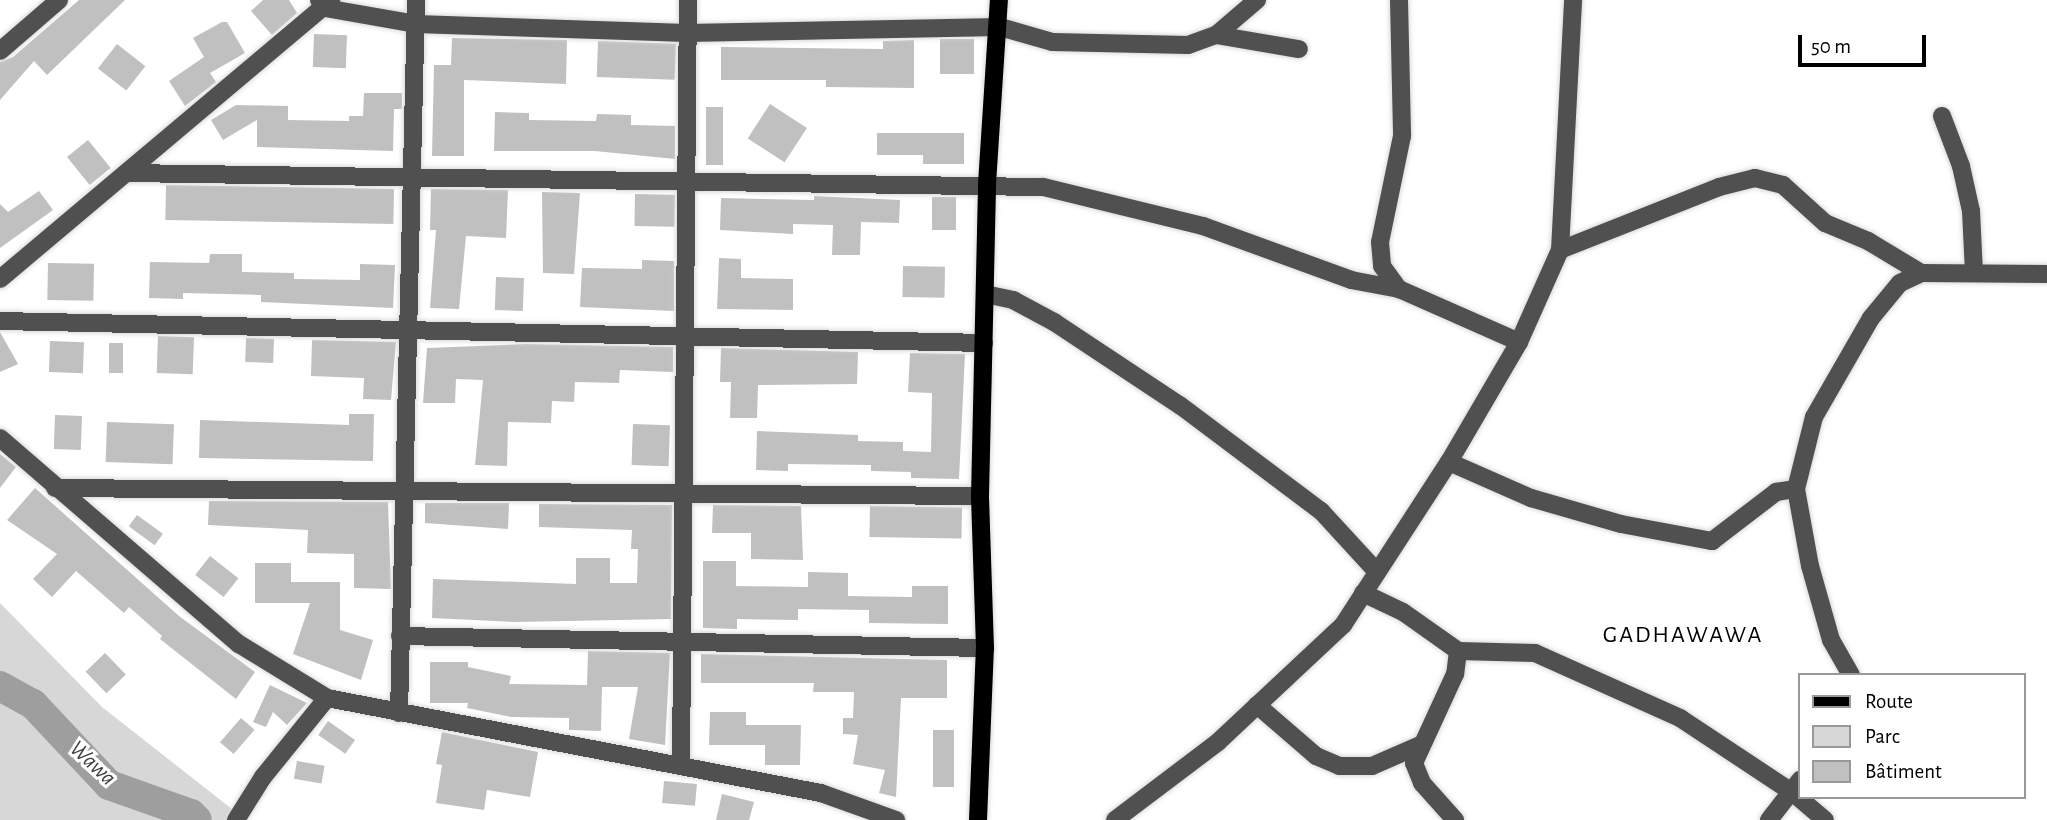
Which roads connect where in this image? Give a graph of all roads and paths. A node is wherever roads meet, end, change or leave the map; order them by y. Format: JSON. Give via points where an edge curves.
{"nodes":[{"id":1,"x":59,"y":0,"type":"edge"},
{"id":2,"x":416,"y":0,"type":"edge"},
{"id":3,"x":688,"y":0,"type":"edge"},
{"id":4,"x":999,"y":0,"type":"edge"},
{"id":5,"x":1257,"y":0,"type":"edge"},
{"id":6,"x":1399,"y":0,"type":"edge"},
{"id":7,"x":1573,"y":0,"type":"edge"},
{"id":8,"x":325,"y":3,"type":"edge"},
{"id":9,"x":416,"y":24,"type":"junction"},
{"id":10,"x":1000,"y":27,"type":"junction"},
{"id":11,"x":687,"y":33,"type":"junction"},
{"id":12,"x":1216,"y":35,"type":"junction"},
{"id":13,"x":1,"y":49,"type":"edge"},
{"id":14,"x":1298,"y":49,"type":"dead end"},
{"id":15,"x":1942,"y":116,"type":"dead end"},
{"id":16,"x":127,"y":173,"type":"junction"},
{"id":17,"x":412,"y":177,"type":"junction"},
{"id":18,"x":685,"y":180,"type":"junction"},
{"id":19,"x":987,"y":184,"type":"junction"},
{"id":20,"x":1560,"y":250,"type":"junction"},
{"id":21,"x":1974,"y":272,"type":"junction"},
{"id":22,"x":1922,"y":273,"type":"junction"},
{"id":23,"x":2047,"y":274,"type":"edge"},
{"id":24,"x":0,"y":279,"type":"edge"},
{"id":25,"x":1399,"y":289,"type":"junction"},
{"id":26,"x":985,"y":294,"type":"junction"},
{"id":27,"x":0,"y":321,"type":"edge"},
{"id":28,"x":408,"y":330,"type":"junction"},
{"id":29,"x":683,"y":336,"type":"junction"},
{"id":30,"x":1519,"y":342,"type":"junction"},
{"id":31,"x":984,"y":343,"type":"junction"},
{"id":32,"x":0,"y":438,"type":"edge"},
{"id":33,"x":1449,"y":462,"type":"junction"},
{"id":34,"x":55,"y":488,"type":"junction"},
{"id":35,"x":1796,"y":489,"type":"junction"},
{"id":36,"x":404,"y":491,"type":"junction"},
{"id":37,"x":681,"y":494,"type":"junction"},
{"id":38,"x":980,"y":496,"type":"junction"},
{"id":39,"x":1377,"y":572,"type":"junction"},
{"id":40,"x":1363,"y":593,"type":"junction"},
{"id":41,"x":401,"y":636,"type":"junction"},
{"id":42,"x":679,"y":644,"type":"junction"},
{"id":43,"x":985,"y":648,"type":"junction"},
{"id":44,"x":1458,"y":651,"type":"junction"},
{"id":45,"x":1850,"y":673,"type":"edge"},
{"id":46,"x":327,"y":698,"type":"junction"},
{"id":47,"x":1257,"y":705,"type":"junction"},
{"id":48,"x":399,"y":713,"type":"junction"},
{"id":49,"x":1420,"y":745,"type":"junction"},
{"id":50,"x":681,"y":764,"type":"junction"},
{"id":51,"x":1796,"y":786,"type":"edge"},
{"id":52,"x":1807,"y":799,"type":"edge"},
{"id":53,"x":236,"y":820,"type":"edge"},
{"id":54,"x":897,"y":820,"type":"edge"},
{"id":55,"x":978,"y":820,"type":"edge"},
{"id":56,"x":1115,"y":820,"type":"edge"},
{"id":57,"x":1455,"y":820,"type":"edge"},
{"id":58,"x":1769,"y":820,"type":"edge"},
{"id":59,"x":1825,"y":820,"type":"edge"}],
"edges":[{"from":1,"to":13,"type":"street"},
{"from":2,"to":9,"type":"street"},
{"from":3,"to":11,"type":"street"},
{"from":4,"to":10,"type":"main road"},
{"from":5,"to":12,"type":"street"},
{"from":6,"to":25,"type":"street","via":[[1402,136],[1380,242],[1382,266]]},
{"from":7,"to":20,"type":"street"},
{"from":8,"to":9,"type":"street"},
{"from":8,"to":16,"type":"street"},
{"from":9,"to":11,"type":"street"},
{"from":9,"to":17,"type":"street"},
{"from":10,"to":11,"type":"street"},
{"from":10,"to":12,"type":"street","via":[[1052,42],[1188,45]]},
{"from":10,"to":19,"type":"main road"},
{"from":11,"to":18,"type":"street"},
{"from":12,"to":14,"type":"street"},
{"from":15,"to":21,"type":"street","via":[[1966,188]]},
{"from":16,"to":17,"type":"street"},
{"from":16,"to":24,"type":"street"},
{"from":17,"to":18,"type":"street"},
{"from":17,"to":28,"type":"street"},
{"from":18,"to":19,"type":"street"},
{"from":18,"to":29,"type":"street"},
{"from":19,"to":25,"type":"street","via":[[1043,187],[1203,226],[1351,280]]},
{"from":19,"to":26,"type":"main road"},
{"from":20,"to":22,"type":"street","via":[[1719,187],[1755,178],[1783,185],[1825,223],[1868,241]]},
{"from":20,"to":30,"type":"street"},
{"from":21,"to":22,"type":"street"},
{"from":21,"to":23,"type":"street"},
{"from":22,"to":35,"type":"street","via":[[1900,283],[1871,318],[1814,417]]},
{"from":25,"to":30,"type":"street"},
{"from":26,"to":31,"type":"main road"},
{"from":26,"to":39,"type":"street","via":[[1013,300],[1054,322],[1181,406],[1321,511]]},
{"from":27,"to":28,"type":"street"},
{"from":28,"to":29,"type":"street"},
{"from":28,"to":36,"type":"street"},
{"from":29,"to":31,"type":"street"},
{"from":29,"to":37,"type":"street"},
{"from":30,"to":33,"type":"street"},
{"from":31,"to":38,"type":"main road"},
{"from":32,"to":34,"type":"street"},
{"from":33,"to":35,"type":"street","via":[[1531,498],[1621,524],[1712,541],[1776,492]]},
{"from":33,"to":39,"type":"street"},
{"from":34,"to":36,"type":"street"},
{"from":34,"to":46,"type":"street","via":[[239,644]]},
{"from":35,"to":45,"type":"street","via":[[1810,566],[1831,640]]},
{"from":36,"to":37,"type":"street"},
{"from":36,"to":41,"type":"street"},
{"from":37,"to":38,"type":"street"},
{"from":37,"to":42,"type":"street"},
{"from":38,"to":43,"type":"main road"},
{"from":39,"to":40,"type":"street"},
{"from":40,"to":44,"type":"street","via":[[1402,612]]},
{"from":40,"to":47,"type":"street","via":[[1342,625]]},
{"from":41,"to":42,"type":"street"},
{"from":41,"to":48,"type":"street"},
{"from":42,"to":43,"type":"street"},
{"from":42,"to":50,"type":"street"},
{"from":43,"to":55,"type":"main road"},
{"from":44,"to":49,"type":"street","via":[[1455,674]]},
{"from":44,"to":51,"type":"street","via":[[1535,653],[1680,718]]},
{"from":46,"to":48,"type":"street"},
{"from":46,"to":53,"type":"street","via":[[263,777]]},
{"from":47,"to":49,"type":"street","via":[[1316,756],[1339,766],[1372,766]]},
{"from":47,"to":56,"type":"street","via":[[1218,742]]},
{"from":48,"to":50,"type":"street"},
{"from":49,"to":57,"type":"street","via":[[1414,763],[1422,783]]},
{"from":50,"to":54,"type":"street","via":[[821,793]]},
{"from":51,"to":58,"type":"street"},
{"from":52,"to":59,"type":"street"}]}
